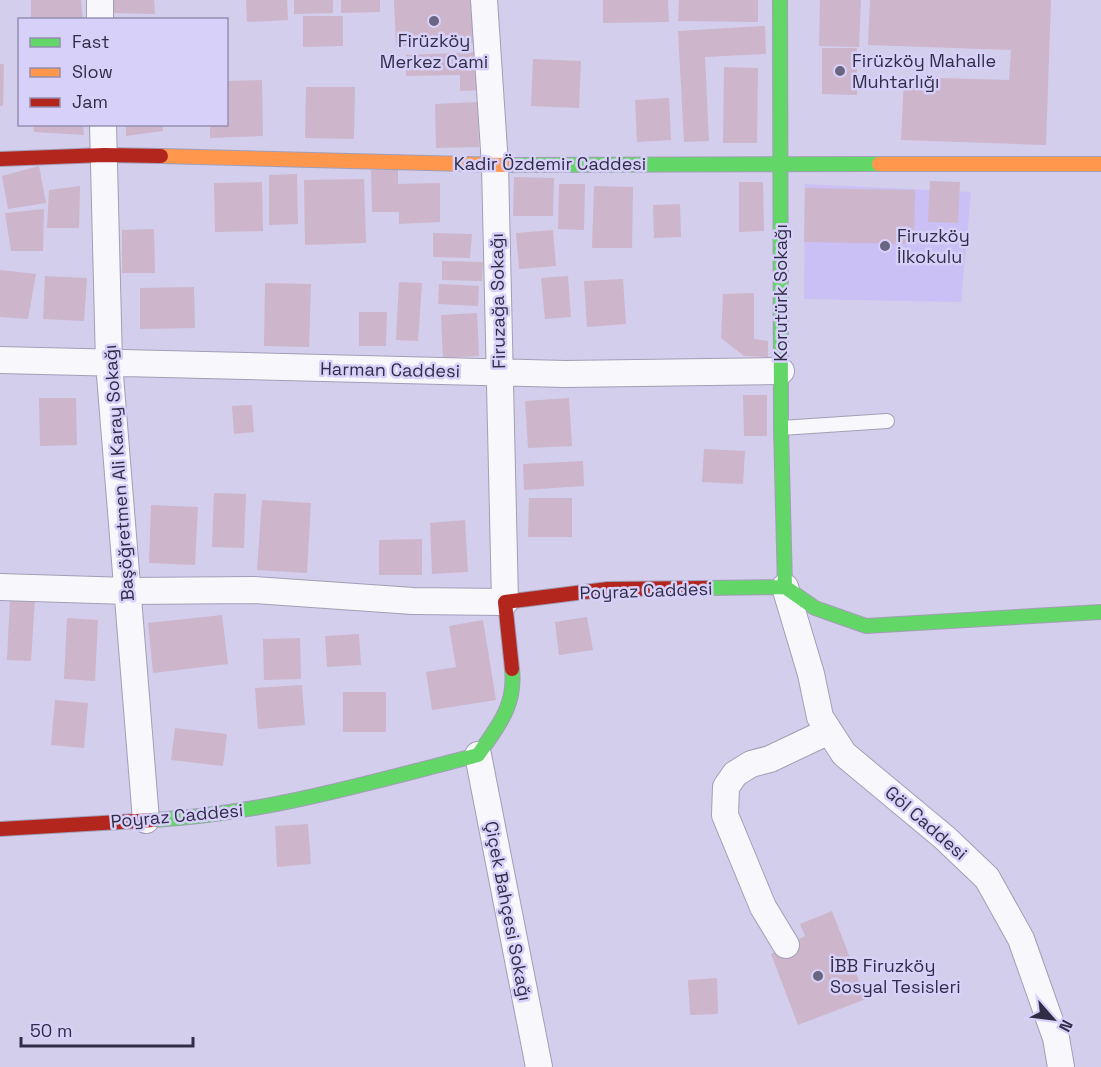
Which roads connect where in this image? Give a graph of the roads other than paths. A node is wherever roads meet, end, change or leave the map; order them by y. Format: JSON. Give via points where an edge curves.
{"nodes":[{"id":1,"x":100,"y":0,"type":"edge"},
{"id":2,"x":484,"y":0,"type":"edge"},
{"id":3,"x":780,"y":0,"type":"edge"},
{"id":4,"x":100,"y":18,"type":"edge"},
{"id":5,"x":103,"y":126,"type":"edge"},
{"id":6,"x":104,"y":156,"type":"junction"},
{"id":7,"x":0,"y":159,"type":"edge"},
{"id":8,"x":781,"y":164,"type":"junction"},
{"id":9,"x":1101,"y":164,"type":"edge"},
{"id":10,"x":495,"y":165,"type":"junction"},
{"id":11,"x":0,"y":360,"type":"edge"},
{"id":12,"x":109,"y":363,"type":"junction"},
{"id":13,"x":781,"y":371,"type":"junction"},
{"id":14,"x":499,"y":372,"type":"junction"},
{"id":15,"x":887,"y":421,"type":"dead end"},
{"id":16,"x":781,"y":428,"type":"junction"},
{"id":17,"x":0,"y":587,"type":"edge"},
{"id":18,"x":785,"y":587,"type":"junction"},
{"id":19,"x":128,"y":591,"type":"junction"},
{"id":20,"x":505,"y":602,"type":"junction"},
{"id":21,"x":1101,"y":612,"type":"edge"},
{"id":22,"x":829,"y":732,"type":"junction"},
{"id":23,"x":478,"y":755,"type":"junction"},
{"id":24,"x":146,"y":820,"type":"junction"},
{"id":25,"x":0,"y":829,"type":"edge"},
{"id":26,"x":786,"y":945,"type":"dead end"},
{"id":27,"x":539,"y":1067,"type":"edge"},
{"id":28,"x":1061,"y":1067,"type":"edge"}],
"edges":[{"from":1,"to":4,"type":"street"},
{"from":2,"to":10,"type":"street","name":"Firuzağa Sokağı"},
{"from":3,"to":8,"type":"street","name":"Korutürk Sokağı"},
{"from":5,"to":6,"type":"street","name":"Başöğretmen Ali Karay Sokağı"},
{"from":6,"to":7,"type":"street","name":"Kadir Özdemir Caddesi"},
{"from":6,"to":10,"type":"street","name":"Kadir Özdemir Caddesi"},
{"from":6,"to":12,"type":"street","name":"Başöğretmen Ali Karay Sokağı"},
{"from":8,"to":9,"type":"street","name":"Kadir Özdemir Caddesi"},
{"from":8,"to":10,"type":"street","name":"Kadir Özdemir Caddesi"},
{"from":8,"to":13,"type":"street","name":"Korutürk Sokağı"},
{"from":10,"to":14,"type":"street","name":"Firuzağa Sokağı"},
{"from":11,"to":12,"type":"street","name":"Harman Caddesi"},
{"from":12,"to":14,"type":"street","name":"Harman Caddesi"},
{"from":12,"to":19,"type":"street","name":"Başöğretmen Ali Karay Sokağı"},
{"from":13,"to":14,"type":"street","name":"Harman Caddesi"},
{"from":13,"to":16,"type":"street","name":"Korutürk Sokağı"},
{"from":14,"to":20,"type":"street","name":"Firuzağa Sokağı"},
{"from":15,"to":16,"type":"lane"},
{"from":16,"to":18,"type":"street","name":"Korutürk Sokağı"},
{"from":17,"to":19,"type":"street"},
{"from":18,"to":20,"type":"street","name":"Poyraz Caddesi","via":[[608,589]]},
{"from":18,"to":21,"type":"street","via":[[815,608],[866,626]]},
{"from":18,"to":22,"type":"street","name":"Göl Caddesi","via":[[811,674],[819,717]]},
{"from":19,"to":20,"type":"street","via":[[254,590],[413,601]]},
{"from":19,"to":24,"type":"street","name":"Başöğretmen Ali Karay Sokağı"},
{"from":20,"to":23,"type":"street","via":[[514,689],[505,715]]},
{"from":22,"to":26,"type":"street","via":[[751,764],[735,774],[726,788],[725,815],[763,907]]},
{"from":22,"to":28,"type":"street","name":"Göl Caddesi","via":[[844,754],[987,878],[1021,939],[1056,1038]]},
{"from":23,"to":24,"type":"street","name":"Poyraz Caddesi","via":[[290,802],[198,818]]},
{"from":23,"to":27,"type":"street","name":"Çiçek Bahçesi Sokağı"},
{"from":24,"to":25,"type":"street","name":"Poyraz Caddesi"}]}
